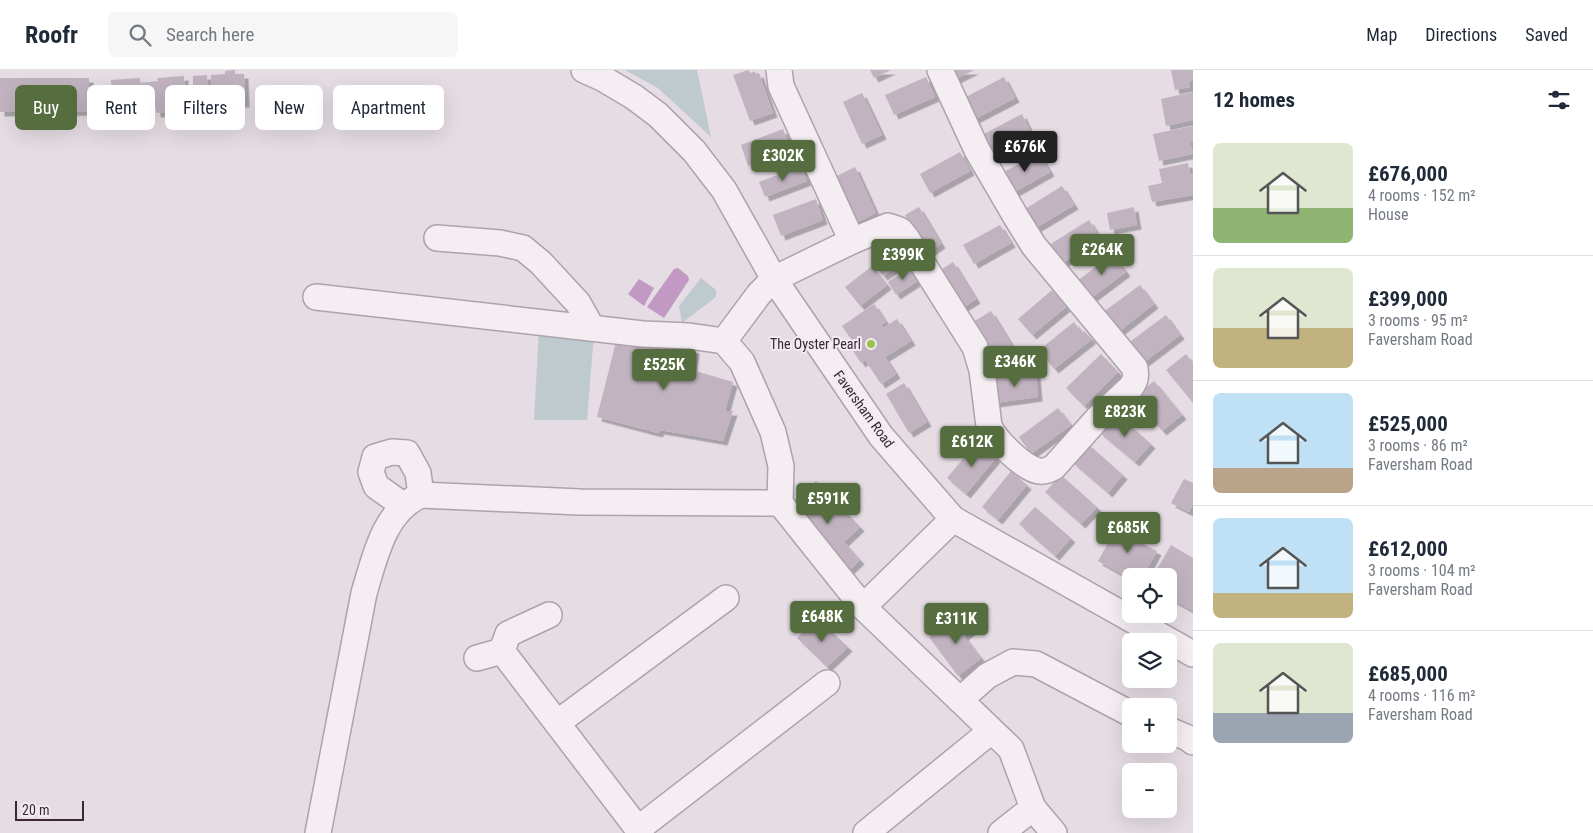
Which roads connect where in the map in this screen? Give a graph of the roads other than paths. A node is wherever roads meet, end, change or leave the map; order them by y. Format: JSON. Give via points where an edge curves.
{"nodes":[{"id":1,"x":584,"y":70,"type":"edge"},
{"id":2,"x":778,"y":70,"type":"edge"},
{"id":3,"x":940,"y":70,"type":"edge"},
{"id":4,"x":437,"y":238,"type":"dead end"},
{"id":5,"x":852,"y":241,"type":"junction"},
{"id":6,"x":774,"y":279,"type":"junction"},
{"id":7,"x":316,"y":297,"type":"dead end"},
{"id":8,"x":592,"y":328,"type":"junction"},
{"id":9,"x":724,"y":341,"type":"junction"},
{"id":10,"x":780,"y":503,"type":"junction"},
{"id":11,"x":953,"y":520,"type":"junction"},
{"id":12,"x":726,"y":598,"type":"dead end"},
{"id":13,"x":863,"y":607,"type":"junction"},
{"id":14,"x":549,"y":615,"type":"dead end"},
{"id":15,"x":502,"y":651,"type":"junction"},
{"id":16,"x":1193,"y":654,"type":"edge"},
{"id":17,"x":477,"y":658,"type":"dead end"},
{"id":18,"x":826,"y":684,"type":"dead end"},
{"id":19,"x":960,"y":700,"type":"junction"},
{"id":20,"x":1122,"y":710,"type":"edge"},
{"id":21,"x":557,"y":723,"type":"junction"},
{"id":22,"x":992,"y":731,"type":"junction"},
{"id":23,"x":1177,"y":733,"type":"edge"},
{"id":24,"x":1193,"y":742,"type":"edge"},
{"id":25,"x":1033,"y":808,"type":"junction"},
{"id":26,"x":639,"y":831,"type":"edge"},
{"id":27,"x":318,"y":833,"type":"edge"},
{"id":28,"x":866,"y":833,"type":"edge"},
{"id":29,"x":1001,"y":833,"type":"edge"},
{"id":30,"x":1054,"y":833,"type":"edge"}],
"edges":[{"from":1,"to":6,"type":"street","name":"Faversham Road","via":[[634,97],[658,115],[694,151],[724,190]]},
{"from":2,"to":5,"type":"street","via":[[781,86]]},
{"from":3,"to":5,"type":"street","via":[[977,150],[1034,246],[1135,368],[1135,381],[1054,467],[1046,472],[1030,468],[992,434],[975,347],[900,230],[888,226]]},
{"from":4,"to":8,"type":"street","via":[[523,248],[578,303]]},
{"from":5,"to":6,"type":"street"},
{"from":6,"to":9,"type":"street"},
{"from":6,"to":11,"type":"street","name":"Faversham Road","via":[[881,436]]},
{"from":7,"to":8,"type":"street"},
{"from":8,"to":9,"type":"street"},
{"from":9,"to":10,"type":"street","via":[[742,362],[773,432],[782,466]]},
{"from":10,"to":13,"type":"street"},
{"from":10,"to":27,"type":"street","via":[[413,501],[390,521],[375,555],[364,593]]},
{"from":11,"to":13,"type":"street"},
{"from":11,"to":16,"type":"street","name":"Faversham Road"},
{"from":12,"to":21,"type":"street"},
{"from":13,"to":19,"type":"street"},
{"from":14,"to":15,"type":"street","via":[[508,634]]},
{"from":15,"to":17,"type":"street"},
{"from":15,"to":21,"type":"street"},
{"from":18,"to":26,"type":"street"},
{"from":19,"to":20,"type":"street","via":[[987,676],[1013,662],[1036,664]]},
{"from":19,"to":22,"type":"street"},
{"from":21,"to":26,"type":"street"},
{"from":22,"to":25,"type":"street","via":[[1010,749]]},
{"from":22,"to":28,"type":"street"},
{"from":23,"to":24,"type":"street"},
{"from":25,"to":29,"type":"street"},
{"from":25,"to":30,"type":"street"}]}
